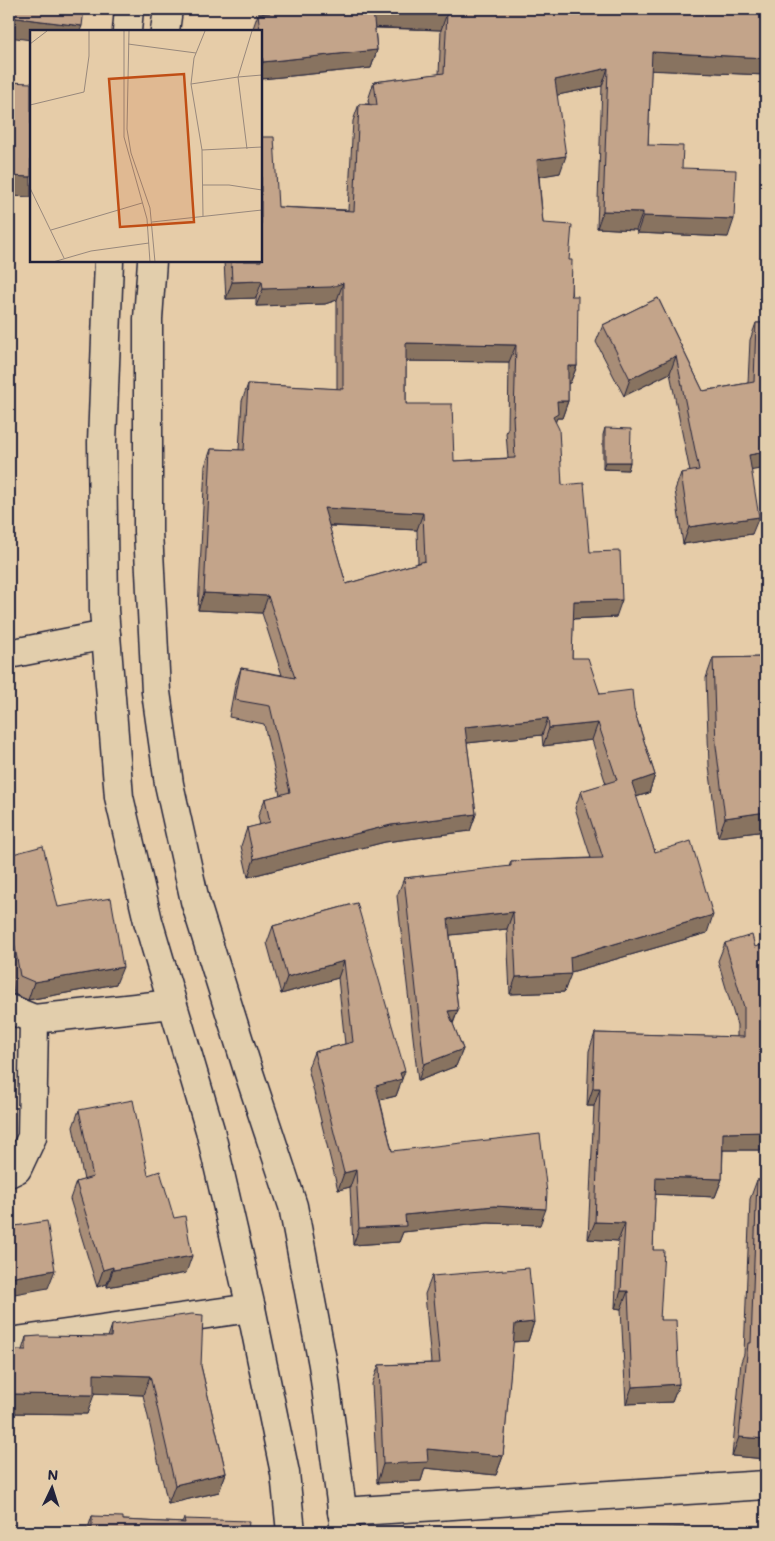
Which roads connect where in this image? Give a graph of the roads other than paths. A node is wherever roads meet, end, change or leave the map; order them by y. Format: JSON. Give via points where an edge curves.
{"nodes":[{"id":1,"x":129,"y":9,"type":"edge"},
{"id":2,"x":168,"y":9,"type":"edge"},
{"id":3,"x":127,"y":30,"type":"edge"},
{"id":4,"x":165,"y":30,"type":"edge"},
{"id":5,"x":109,"y":262,"type":"edge"},
{"id":6,"x":152,"y":262,"type":"edge"},
{"id":7,"x":106,"y":635,"type":"junction"},
{"id":8,"x":9,"y":654,"type":"edge"},
{"id":9,"x":172,"y":1004,"type":"junction"},
{"id":10,"x":9,"y":1010,"type":"edge"},
{"id":11,"x":34,"y":1019,"type":"junction"},
{"id":12,"x":9,"y":1173,"type":"edge"},
{"id":13,"x":251,"y":1308,"type":"junction"},
{"id":14,"x":9,"y":1342,"type":"edge"},
{"id":15,"x":766,"y":1485,"type":"edge"},
{"id":16,"x":343,"y":1522,"type":"edge"},
{"id":17,"x":291,"y":1532,"type":"edge"}],
"edges":[{"from":1,"to":3,"type":"main road"},
{"from":2,"to":4,"type":"main road"},
{"from":5,"to":7,"type":"main road","via":[[102,442]]},
{"from":6,"to":16,"type":"main road","via":[[148,319],[148,532],[156,692],[169,784],[194,901],[293,1206],[323,1365]]},
{"from":7,"to":8,"type":"main road"},
{"from":7,"to":9,"type":"main road","via":[[119,797],[148,921]]},
{"from":9,"to":11,"type":"main road"},
{"from":9,"to":13,"type":"main road","via":[[210,1130]]},
{"from":10,"to":11,"type":"main road"},
{"from":11,"to":12,"type":"main road","via":[[32,1137],[16,1170]]},
{"from":13,"to":14,"type":"main road"},
{"from":13,"to":17,"type":"main road","via":[[285,1473]]},
{"from":15,"to":16,"type":"main road"}]}
